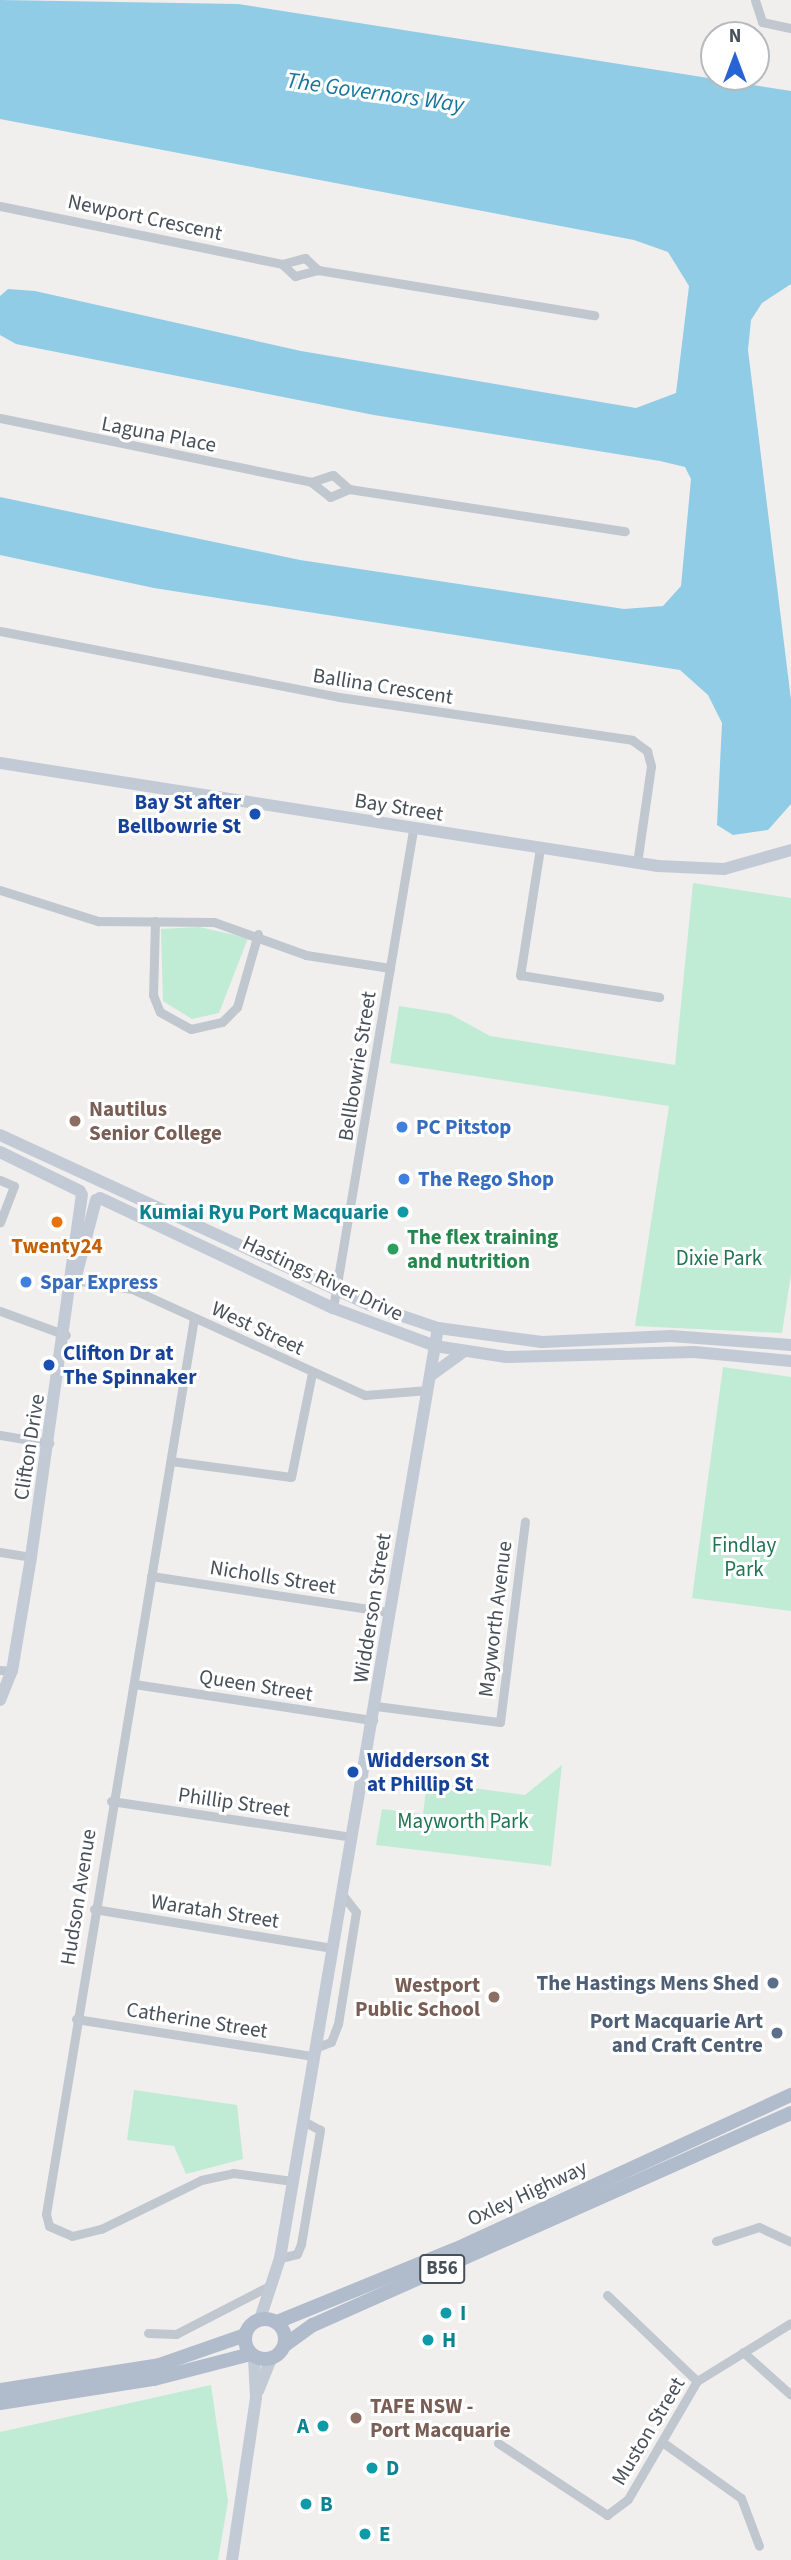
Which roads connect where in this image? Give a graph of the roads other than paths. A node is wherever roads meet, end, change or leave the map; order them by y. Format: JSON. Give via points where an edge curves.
{"nodes":[{"id":1,"x":755,"y":0,"type":"edge"},
{"id":2,"x":791,"y":28,"type":"edge"},
{"id":3,"x":0,"y":206,"type":"edge"},
{"id":4,"x":282,"y":264,"type":"junction"},
{"id":5,"x":318,"y":270,"type":"junction"},
{"id":6,"x":594,"y":315,"type":"dead end"},
{"id":7,"x":0,"y":418,"type":"edge"},
{"id":8,"x":311,"y":482,"type":"junction"},
{"id":9,"x":349,"y":489,"type":"junction"},
{"id":10,"x":625,"y":531,"type":"dead end"},
{"id":11,"x":0,"y":631,"type":"edge"},
{"id":12,"x":0,"y":763,"type":"edge"},
{"id":13,"x":413,"y":829,"type":"junction"},
{"id":14,"x":540,"y":848,"type":"junction"},
{"id":15,"x":791,"y":850,"type":"edge"},
{"id":16,"x":637,"y":863,"type":"junction"},
{"id":17,"x":0,"y":890,"type":"edge"},
{"id":18,"x":155,"y":921,"type":"junction"},
{"id":19,"x":258,"y":934,"type":"junction"},
{"id":20,"x":390,"y":968,"type":"junction"},
{"id":21,"x":659,"y":997,"type":"dead end"},
{"id":22,"x":0,"y":1135,"type":"edge"},
{"id":23,"x":0,"y":1152,"type":"edge"},
{"id":24,"x":95,"y":1177,"type":"junction"},
{"id":25,"x":0,"y":1180,"type":"edge"},
{"id":26,"x":81,"y":1193,"type":"junction"},
{"id":27,"x":98,"y":1199,"type":"junction"},
{"id":28,"x":0,"y":1223,"type":"edge"},
{"id":29,"x":75,"y":1280,"type":"junction"},
{"id":30,"x":338,"y":1290,"type":"junction"},
{"id":31,"x":333,"y":1308,"type":"junction"},
{"id":32,"x":0,"y":1311,"type":"edge"},
{"id":33,"x":194,"y":1318,"type":"junction"},
{"id":34,"x":438,"y":1328,"type":"junction"},
{"id":35,"x":66,"y":1335,"type":"junction"},
{"id":36,"x":435,"y":1346,"type":"junction"},
{"id":37,"x":463,"y":1352,"type":"junction"},
{"id":38,"x":791,"y":1354,"type":"edge"},
{"id":39,"x":312,"y":1373,"type":"junction"},
{"id":40,"x":429,"y":1383,"type":"junction"},
{"id":41,"x":0,"y":1435,"type":"edge"},
{"id":42,"x":48,"y":1443,"type":"junction"},
{"id":43,"x":171,"y":1461,"type":"junction"},
{"id":44,"x":525,"y":1522,"type":"dead end"},
{"id":45,"x":0,"y":1552,"type":"edge"},
{"id":46,"x":31,"y":1557,"type":"junction"},
{"id":47,"x":151,"y":1576,"type":"junction"},
{"id":48,"x":390,"y":1612,"type":"junction"},
{"id":49,"x":6,"y":1671,"type":"edge"},
{"id":50,"x":134,"y":1684,"type":"junction"},
{"id":51,"x":0,"y":1700,"type":"edge"},
{"id":52,"x":376,"y":1706,"type":"junction"},
{"id":53,"x":373,"y":1720,"type":"junction"},
{"id":54,"x":111,"y":1801,"type":"junction"},
{"id":55,"x":351,"y":1837,"type":"junction"},
{"id":56,"x":341,"y":1893,"type":"junction"},
{"id":57,"x":94,"y":1909,"type":"junction"},
{"id":58,"x":331,"y":1948,"type":"junction"},
{"id":59,"x":76,"y":2019,"type":"junction"},
{"id":60,"x":314,"y":2052,"type":"junction"},
{"id":61,"x":791,"y":2095,"type":"edge"},
{"id":62,"x":791,"y":2113,"type":"edge"},
{"id":63,"x":303,"y":2121,"type":"junction"},
{"id":64,"x":292,"y":2181,"type":"junction"},
{"id":65,"x":716,"y":2241,"type":"dead end"},
{"id":66,"x":791,"y":2242,"type":"edge"},
{"id":67,"x":280,"y":2258,"type":"junction"},
{"id":68,"x":270,"y":2291,"type":"junction"},
{"id":69,"x":607,"y":2295,"type":"dead end"},
{"id":70,"x":270,"y":2321,"type":"junction"},
{"id":71,"x":791,"y":2323,"type":"edge"},
{"id":72,"x":148,"y":2333,"type":"dead end"},
{"id":73,"x":245,"y":2335,"type":"junction"},
{"id":74,"x":285,"y":2345,"type":"junction"},
{"id":75,"x":743,"y":2352,"type":"junction"},
{"id":76,"x":252,"y":2355,"type":"junction"},
{"id":77,"x":271,"y":2359,"type":"junction"},
{"id":78,"x":697,"y":2381,"type":"junction"},
{"id":79,"x":0,"y":2390,"type":"edge"},
{"id":80,"x":791,"y":2395,"type":"edge"},
{"id":81,"x":256,"y":2398,"type":"junction"},
{"id":82,"x":0,"y":2403,"type":"edge"},
{"id":83,"x":498,"y":2443,"type":"dead end"},
{"id":84,"x":665,"y":2444,"type":"junction"},
{"id":85,"x":759,"y":2546,"type":"dead end"},
{"id":86,"x":232,"y":2560,"type":"edge"}],
"edges":[{"from":1,"to":2,"type":"street","via":[[762,22]]},
{"from":3,"to":4,"type":"street","name":"Newport Crescent"},
{"from":4,"to":5,"type":"street","name":"Newport Crescent","via":[[295,276]]},
{"from":4,"to":5,"type":"street","name":"Newport Crescent","via":[[305,258]]},
{"from":5,"to":6,"type":"street","name":"Newport Crescent"},
{"from":7,"to":8,"type":"street","name":"Laguna Place"},
{"from":8,"to":9,"type":"street","name":"Laguna Place","via":[[333,475]]},
{"from":8,"to":9,"type":"street","name":"Laguna Place","via":[[330,497]]},
{"from":9,"to":10,"type":"street","name":"Laguna Place"},
{"from":11,"to":16,"type":"street","name":"Ballina Crescent","via":[[339,697],[632,740],[647,751],[652,766]]},
{"from":12,"to":13,"type":"street","name":"Bay Street"},
{"from":13,"to":14,"type":"street","name":"Bay Street"},
{"from":13,"to":20,"type":"street","name":"Bellbowrie Street"},
{"from":14,"to":16,"type":"street","name":"Bay Street"},
{"from":14,"to":21,"type":"street","via":[[520,975]]},
{"from":15,"to":16,"type":"street","name":"Bay Street","via":[[724,869]]},
{"from":17,"to":18,"type":"street","via":[[98,921]]},
{"from":18,"to":19,"type":"street","via":[[214,922]]},
{"from":18,"to":19,"type":"street","via":[[153,995],[160,1012],[191,1030],[222,1022],[237,1007]]},
{"from":19,"to":20,"type":"street","via":[[306,954]]},
{"from":20,"to":30,"type":"street","name":"Bellbowrie Street"},
{"from":22,"to":24,"type":"street","name":"Hastings River Drive"},
{"from":23,"to":26,"type":"street"},
{"from":24,"to":26,"type":"street"},
{"from":24,"to":27,"type":"street","name":"Clifton Drive"},
{"from":24,"to":30,"type":"street","name":"Hastings River Drive"},
{"from":25,"to":28,"type":"street","via":[[14,1186]]},
{"from":26,"to":27,"type":"street","name":"Hastings River Drive"},
{"from":26,"to":29,"type":"street","name":"Clifton Drive"},
{"from":27,"to":29,"type":"street","name":"Clifton Drive"},
{"from":27,"to":31,"type":"street","name":"Hastings River Drive"},
{"from":29,"to":33,"type":"street","name":"West Street","via":[[132,1289]]},
{"from":29,"to":35,"type":"street","name":"Clifton Drive"},
{"from":30,"to":31,"type":"street","name":"Bellbowrie Street"},
{"from":30,"to":34,"type":"street","name":"Hastings River Drive"},
{"from":31,"to":36,"type":"street","name":"Hastings River Drive"},
{"from":32,"to":35,"type":"street"},
{"from":33,"to":39,"type":"street","name":"West Street"},
{"from":33,"to":43,"type":"street","name":"Hudson Avenue"},
{"from":34,"to":36,"type":"street","name":"Widderson Street"},
{"from":34,"to":38,"type":"street","name":"Hastings River Drive","via":[[542,1342],[671,1336]]},
{"from":35,"to":42,"type":"street","name":"Clifton Drive"},
{"from":36,"to":37,"type":"street","name":"Hastings River Drive"},
{"from":36,"to":40,"type":"street","name":"Widderson Street"},
{"from":37,"to":38,"type":"street","name":"Hastings River Drive","via":[[538,1358],[694,1352]]},
{"from":37,"to":40,"type":"street"},
{"from":39,"to":40,"type":"street","name":"West Street","via":[[365,1395]]},
{"from":39,"to":43,"type":"street","via":[[291,1477]]},
{"from":40,"to":48,"type":"street","name":"Widderson Street"},
{"from":41,"to":42,"type":"street"},
{"from":42,"to":46,"type":"street","name":"Clifton Drive"},
{"from":43,"to":47,"type":"street","name":"Hudson Avenue"},
{"from":44,"to":52,"type":"street","name":"Mayworth Avenue","via":[[500,1722]]},
{"from":45,"to":46,"type":"street"},
{"from":46,"to":49,"type":"street","name":"Clifton Drive"},
{"from":47,"to":48,"type":"street","name":"Nicholls Street"},
{"from":47,"to":50,"type":"street","name":"Hudson Avenue"},
{"from":48,"to":52,"type":"street","name":"Widderson Street"},
{"from":49,"to":51,"type":"street","name":"Clifton Drive"},
{"from":50,"to":53,"type":"street","name":"Queen Street"},
{"from":50,"to":54,"type":"street","name":"Hudson Avenue"},
{"from":52,"to":53,"type":"street","name":"Widderson Street"},
{"from":53,"to":55,"type":"street","name":"Widderson Street"},
{"from":54,"to":55,"type":"street","name":"Phillip Street"},
{"from":54,"to":57,"type":"street","name":"Hudson Avenue"},
{"from":55,"to":56,"type":"street","name":"Widderson Street"},
{"from":56,"to":58,"type":"street","name":"Widderson Street"},
{"from":56,"to":60,"type":"street","via":[[356,1912],[338,2024],[331,2042]]},
{"from":57,"to":58,"type":"street","name":"Waratah Street"},
{"from":57,"to":59,"type":"street","name":"Hudson Avenue"},
{"from":58,"to":60,"type":"street","name":"Widderson Street"},
{"from":59,"to":60,"type":"street","name":"Catherine Street"},
{"from":59,"to":64,"type":"street","name":"Hudson Avenue","via":[[46,2202],[49,2225],[58,2233],[101,2229],[201,2180],[233,2173]]},
{"from":60,"to":63,"type":"street","name":"Widderson Street"},
{"from":61,"to":70,"type":"main road","name":"Oxley Highway","number":"B56","via":[[444,2254]]},
{"from":62,"to":74,"type":"main road","name":"Oxley Highway","number":"B56","via":[[313,2325]]},
{"from":63,"to":64,"type":"street","name":"Widderson Street"},
{"from":63,"to":67,"type":"street","name":"Widderson Street","via":[[320,2130],[301,2244],[297,2254]]},
{"from":64,"to":67,"type":"street","name":"Widderson Street"},
{"from":65,"to":66,"type":"street","via":[[759,2227]]},
{"from":67,"to":68,"type":"street","name":"Widderson Street"},
{"from":68,"to":70,"type":"street","name":"Widderson Street"},
{"from":68,"to":72,"type":"street","via":[[176,2334]]},
{"from":69,"to":78,"type":"street"},
{"from":70,"to":73,"type":"main road","number":"B56"},
{"from":70,"to":74,"type":"main road"},
{"from":71,"to":75,"type":"street","name":"Muston Street"},
{"from":73,"to":76,"type":"main road"},
{"from":73,"to":79,"type":"main road","number":"B56","via":[[159,2365]]},
{"from":74,"to":77,"type":"main road","number":"B56"},
{"from":75,"to":78,"type":"street","name":"Muston Street"},
{"from":75,"to":80,"type":"street"},
{"from":76,"to":77,"type":"main road"},
{"from":76,"to":81,"type":"street"},
{"from":76,"to":82,"type":"main road","via":[[155,2379]]},
{"from":77,"to":81,"type":"street"},
{"from":78,"to":84,"type":"street","name":"Muston Street","via":[[671,2420]]},
{"from":81,"to":86,"type":"street"},
{"from":83,"to":84,"type":"street","name":"Muston Street","via":[[607,2515],[628,2499]]},
{"from":84,"to":85,"type":"street","via":[[741,2498],[755,2521]]}]}
